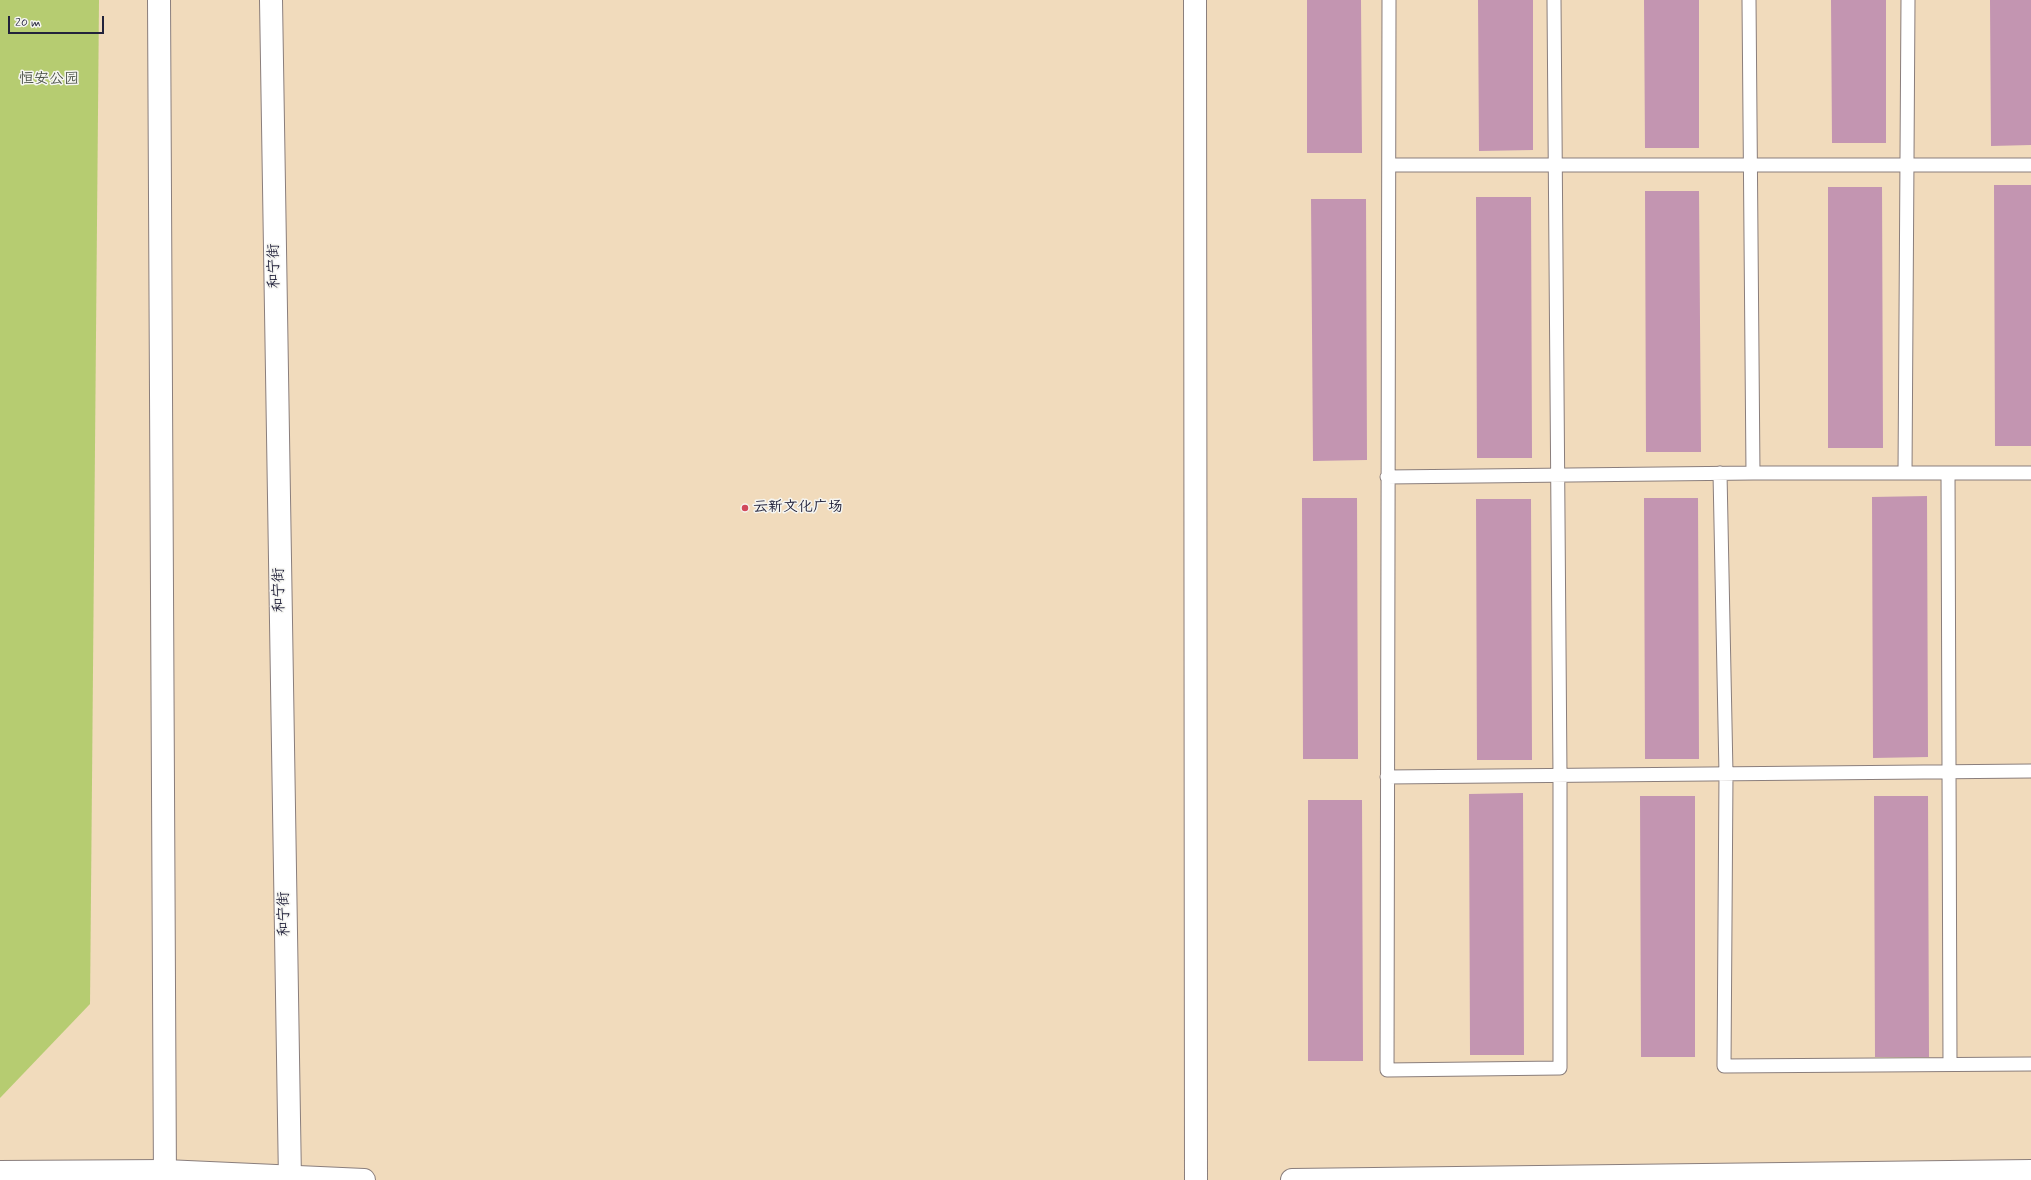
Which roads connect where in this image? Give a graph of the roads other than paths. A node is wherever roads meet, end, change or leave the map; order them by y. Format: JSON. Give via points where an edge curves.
{"nodes":[{"id":1,"x":159,"y":0,"type":"edge"},
{"id":2,"x":271,"y":0,"type":"edge"},
{"id":3,"x":1195,"y":0,"type":"edge"},
{"id":4,"x":1389,"y":0,"type":"edge"},
{"id":5,"x":1554,"y":0,"type":"edge"},
{"id":6,"x":1749,"y":0,"type":"edge"},
{"id":7,"x":1908,"y":0,"type":"edge"},
{"id":8,"x":1389,"y":165,"type":"junction"},
{"id":9,"x":1556,"y":165,"type":"junction"},
{"id":10,"x":1751,"y":165,"type":"junction"},
{"id":11,"x":1908,"y":165,"type":"junction"},
{"id":12,"x":2031,"y":165,"type":"edge"},
{"id":13,"x":1753,"y":472,"type":"junction"},
{"id":14,"x":1906,"y":472,"type":"junction"},
{"id":15,"x":1948,"y":472,"type":"junction"},
{"id":16,"x":2031,"y":472,"type":"edge"},
{"id":17,"x":1720,"y":473,"type":"junction"},
{"id":18,"x":1558,"y":475,"type":"junction"},
{"id":19,"x":1387,"y":477,"type":"junction"},
{"id":20,"x":2031,"y":771,"type":"edge"},
{"id":21,"x":1950,"y":772,"type":"junction"},
{"id":22,"x":1726,"y":774,"type":"junction"},
{"id":23,"x":1560,"y":776,"type":"junction"},
{"id":24,"x":1387,"y":778,"type":"junction"},
{"id":25,"x":1950,"y":1064,"type":"junction"},
{"id":26,"x":2031,"y":1064,"type":"edge"},
{"id":27,"x":0,"y":1172,"type":"edge"},
{"id":28,"x":2031,"y":1172,"type":"edge"},
{"id":29,"x":165,"y":1175,"type":"edge"},
{"id":30,"x":290,"y":1178,"type":"edge"},
{"id":31,"x":364,"y":1180,"type":"edge"},
{"id":32,"x":1196,"y":1180,"type":"edge"},
{"id":33,"x":1292,"y":1180,"type":"edge"},
{"id":34,"x":1346,"y":1180,"type":"edge"}],
"edges":[{"from":1,"to":29,"type":"main road"},
{"from":2,"to":30,"type":"main road","name":"和宁街"},
{"from":3,"to":32,"type":"main road"},
{"from":4,"to":8,"type":"lane"},
{"from":5,"to":9,"type":"lane"},
{"from":6,"to":10,"type":"lane"},
{"from":7,"to":11,"type":"lane"},
{"from":8,"to":9,"type":"lane"},
{"from":8,"to":19,"type":"lane"},
{"from":9,"to":10,"type":"lane"},
{"from":9,"to":18,"type":"lane"},
{"from":10,"to":11,"type":"lane"},
{"from":10,"to":13,"type":"lane"},
{"from":11,"to":12,"type":"lane"},
{"from":11,"to":14,"type":"lane"},
{"from":13,"to":14,"type":"lane"},
{"from":13,"to":17,"type":"lane"},
{"from":14,"to":15,"type":"lane"},
{"from":15,"to":16,"type":"lane"},
{"from":15,"to":21,"type":"lane"},
{"from":17,"to":18,"type":"lane"},
{"from":17,"to":22,"type":"lane"},
{"from":18,"to":19,"type":"lane"},
{"from":18,"to":23,"type":"lane"},
{"from":19,"to":24,"type":"lane"},
{"from":20,"to":21,"type":"lane"},
{"from":21,"to":22,"type":"lane"},
{"from":21,"to":25,"type":"lane"},
{"from":22,"to":23,"type":"lane"},
{"from":22,"to":25,"type":"lane","via":[[1724,1066]]},
{"from":23,"to":24,"type":"lane"},
{"from":23,"to":24,"type":"lane","via":[[1560,1068],[1387,1070]]},
{"from":25,"to":26,"type":"lane"},
{"from":27,"to":29,"type":"main road"},
{"from":28,"to":34,"type":"main road"},
{"from":29,"to":30,"type":"main road"},
{"from":30,"to":31,"type":"main road"},
{"from":33,"to":34,"type":"main road"}]}
